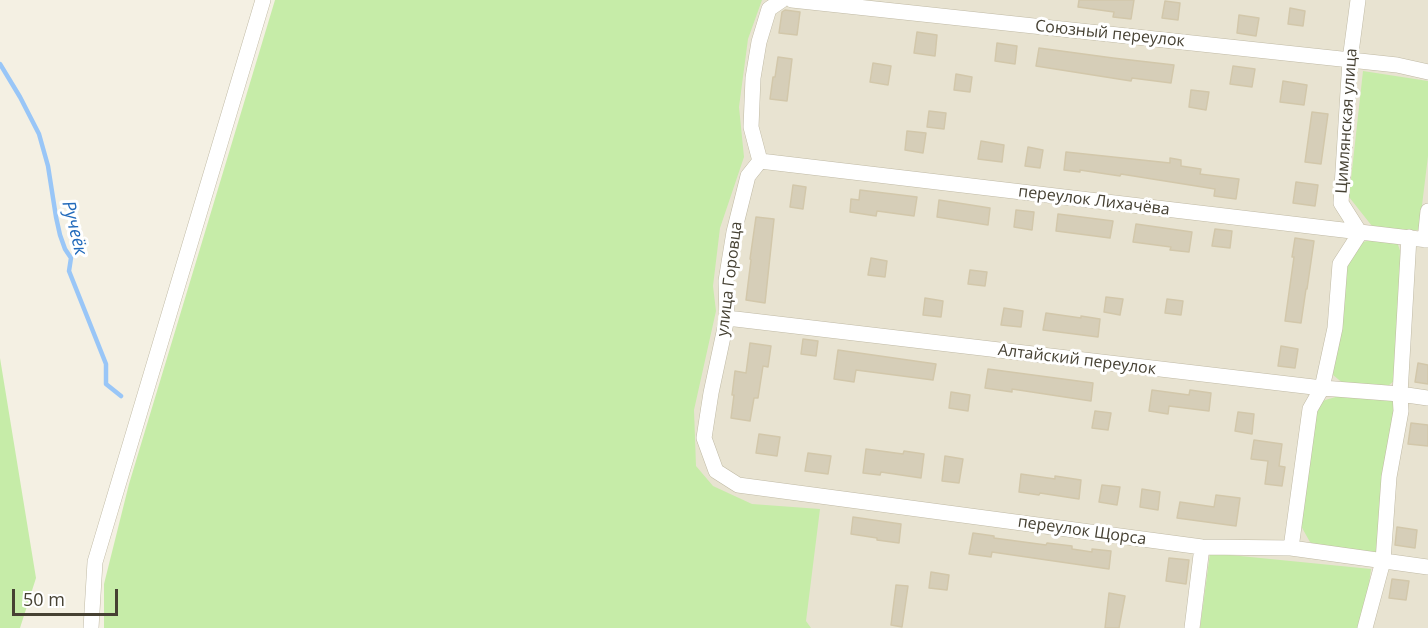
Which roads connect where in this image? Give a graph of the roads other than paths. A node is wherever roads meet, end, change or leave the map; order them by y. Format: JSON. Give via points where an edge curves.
{"nodes":[{"id":1,"x":263,"y":0,"type":"edge"},
{"id":2,"x":782,"y":0,"type":"edge"},
{"id":3,"x":792,"y":0,"type":"edge"},
{"id":4,"x":1358,"y":0,"type":"edge"},
{"id":5,"x":1350,"y":60,"type":"junction"},
{"id":6,"x":1428,"y":72,"type":"edge"},
{"id":7,"x":760,"y":161,"type":"junction"},
{"id":8,"x":1428,"y":211,"type":"edge"},
{"id":9,"x":1360,"y":233,"type":"junction"},
{"id":10,"x":1409,"y":237,"type":"junction"},
{"id":11,"x":1426,"y":240,"type":"edge"},
{"id":12,"x":727,"y":318,"type":"junction"},
{"id":13,"x":1322,"y":388,"type":"junction"},
{"id":14,"x":1400,"y":394,"type":"junction"},
{"id":15,"x":1428,"y":398,"type":"edge"},
{"id":16,"x":738,"y":485,"type":"joint"},
{"id":17,"x":1202,"y":547,"type":"junction"},
{"id":18,"x":1291,"y":548,"type":"junction"},
{"id":19,"x":1383,"y":561,"type":"junction"},
{"id":20,"x":1428,"y":567,"type":"edge"},
{"id":21,"x":91,"y":628,"type":"edge"},
{"id":22,"x":1192,"y":628,"type":"edge"},
{"id":23,"x":1365,"y":628,"type":"edge"}],
"edges":[{"from":1,"to":21,"type":"street","via":[[95,562]]},
{"from":2,"to":7,"type":"street","via":[[769,9],[753,78],[751,127]]},
{"from":3,"to":5,"type":"street","name":"Союзный переулок"},
{"from":4,"to":5,"type":"street","name":"Цимлянская улица"},
{"from":5,"to":6,"type":"street","name":"Союзный переулок"},
{"from":5,"to":9,"type":"street","name":"Цимлянская улица","via":[[1341,203]]},
{"from":7,"to":9,"type":"street","name":"переулок Лихачёва"},
{"from":7,"to":12,"type":"street","name":"улица Горовца","via":[[748,176],[734,232],[726,281]]},
{"from":8,"to":11,"type":"street"},
{"from":9,"to":10,"type":"street","name":"переулок Лихачёва"},
{"from":9,"to":13,"type":"street","via":[[1340,264],[1335,328]]},
{"from":10,"to":11,"type":"street","name":"переулок Лихачёва"},
{"from":10,"to":14,"type":"street"},
{"from":12,"to":13,"type":"street","name":"Алтайский переулок"},
{"from":12,"to":16,"type":"street","name":"улица Горовца","via":[[704,438],[716,471]]},
{"from":13,"to":14,"type":"street","name":"Алтайский переулок"},
{"from":13,"to":18,"type":"street","via":[[1310,409]]},
{"from":14,"to":15,"type":"street","name":"Алтайский переулок"},
{"from":14,"to":19,"type":"street"},
{"from":16,"to":17,"type":"street","name":"переулок Щорса"},
{"from":17,"to":18,"type":"street","name":"переулок Щорса"},
{"from":17,"to":22,"type":"street"},
{"from":18,"to":19,"type":"street","name":"переулок Щорса"},
{"from":19,"to":20,"type":"street","name":"переулок Щорса"},
{"from":19,"to":23,"type":"street"}]}
